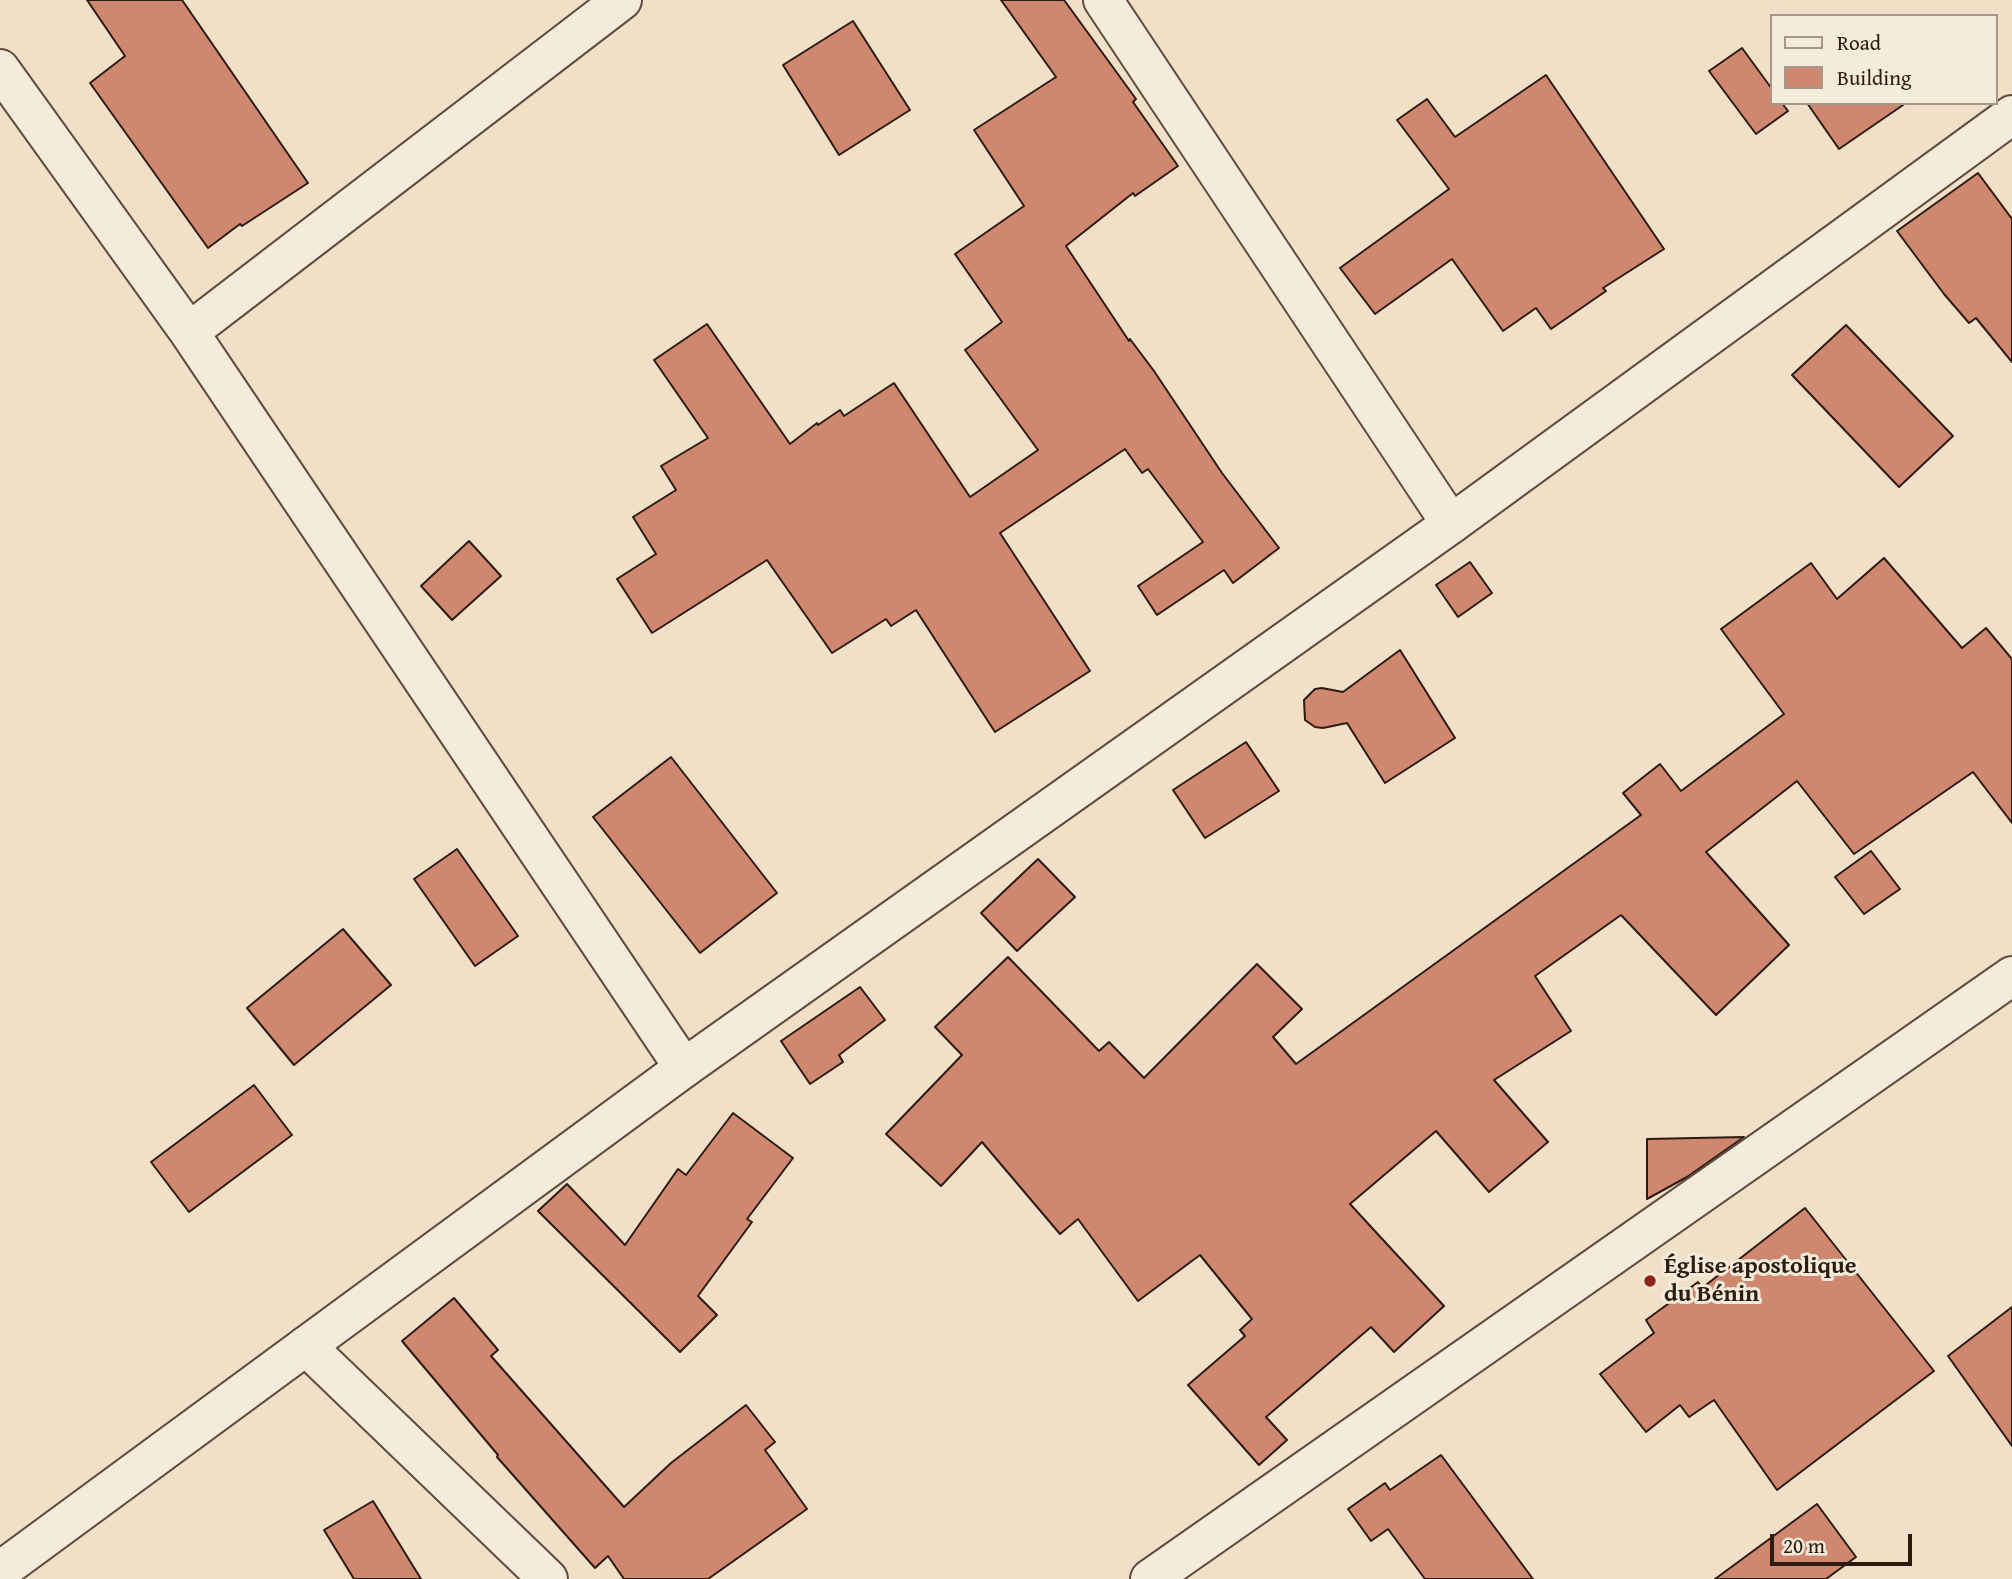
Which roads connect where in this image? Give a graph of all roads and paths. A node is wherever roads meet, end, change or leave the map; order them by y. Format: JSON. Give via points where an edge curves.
{"nodes":[{"id":1,"x":622,"y":0,"type":"edge"},
{"id":2,"x":1103,"y":0,"type":"edge"},
{"id":3,"x":0,"y":69,"type":"edge"},
{"id":4,"x":2012,"y":115,"type":"edge"},
{"id":5,"x":189,"y":332,"type":"junction"},
{"id":6,"x":1451,"y":524,"type":"junction"},
{"id":7,"x":2012,"y":976,"type":"edge"},
{"id":8,"x":684,"y":1068,"type":"junction"},
{"id":9,"x":306,"y":1346,"type":"junction"},
{"id":10,"x":0,"y":1571,"type":"edge"},
{"id":11,"x":548,"y":1579,"type":"edge"},
{"id":12,"x":1150,"y":1579,"type":"edge"}],
"edges":[{"from":1,"to":5,"type":"street"},
{"from":2,"to":6,"type":"street"},
{"from":3,"to":5,"type":"street"},
{"from":4,"to":6,"type":"street"},
{"from":5,"to":8,"type":"street"},
{"from":6,"to":8,"type":"street"},
{"from":7,"to":12,"type":"street"},
{"from":8,"to":9,"type":"street"},
{"from":9,"to":10,"type":"street"},
{"from":9,"to":11,"type":"street"}]}
